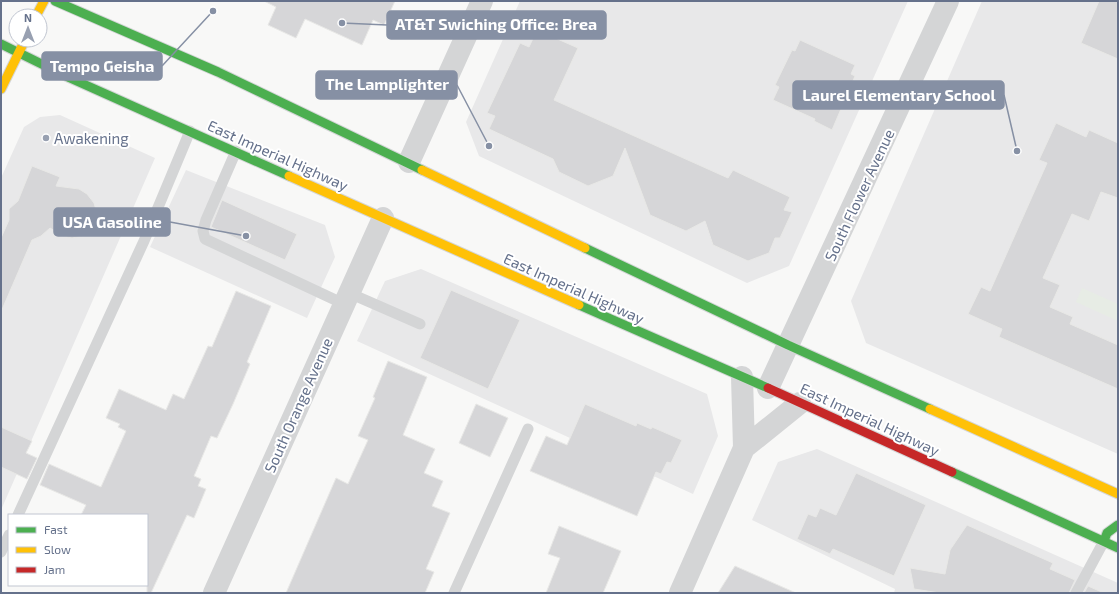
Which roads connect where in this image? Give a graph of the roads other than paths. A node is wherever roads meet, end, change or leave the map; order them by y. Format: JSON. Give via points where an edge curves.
{"nodes":[{"id":1,"x":55,"y":1,"type":"edge"},
{"id":2,"x":482,"y":1,"type":"edge"},
{"id":3,"x":948,"y":1,"type":"edge"},
{"id":4,"x":1,"y":44,"type":"edge"},
{"id":5,"x":21,"y":48,"type":"edge"},
{"id":6,"x":19,"y":53,"type":"junction"},
{"id":7,"x":1,"y":89,"type":"edge"},
{"id":8,"x":190,"y":131,"type":"junction"},
{"id":9,"x":236,"y":151,"type":"junction"},
{"id":10,"x":409,"y":162,"type":"junction"},
{"id":11,"x":383,"y":218,"type":"junction"},
{"id":12,"x":347,"y":298,"type":"junction"},
{"id":13,"x":420,"y":324,"type":"dead end"},
{"id":14,"x":788,"y":345,"type":"junction"},
{"id":15,"x":742,"y":377,"type":"junction"},
{"id":16,"x":768,"y":388,"type":"junction"},
{"id":17,"x":800,"y":402,"type":"junction"},
{"id":18,"x":528,"y":429,"type":"dead end"},
{"id":19,"x":744,"y":448,"type":"junction"},
{"id":20,"x":1118,"y":494,"type":"edge"},
{"id":21,"x":18,"y":514,"type":"edge"},
{"id":22,"x":1118,"y":525,"type":"edge"},
{"id":23,"x":8,"y":537,"type":"edge"},
{"id":24,"x":1104,"y":541,"type":"junction"},
{"id":25,"x":1118,"y":548,"type":"edge"},
{"id":26,"x":1,"y":552,"type":"edge"},
{"id":27,"x":214,"y":593,"type":"edge"},
{"id":28,"x":454,"y":593,"type":"edge"},
{"id":29,"x":680,"y":593,"type":"edge"},
{"id":30,"x":1076,"y":593,"type":"edge"}],
"edges":[{"from":1,"to":10,"type":"main road","via":[[218,72]]},
{"from":2,"to":10,"type":"street"},
{"from":3,"to":14,"type":"street","name":"South Flower Avenue"},
{"from":4,"to":6,"type":"main road","name":"East Imperial Highway"},
{"from":5,"to":6,"type":"main road"},
{"from":6,"to":7,"type":"main road"},
{"from":6,"to":8,"type":"main road","name":"East Imperial Highway"},
{"from":8,"to":9,"type":"main road","name":"East Imperial Highway"},
{"from":8,"to":21,"type":"lane","via":[[144,241]]},
{"from":9,"to":11,"type":"main road","name":"East Imperial Highway"},
{"from":9,"to":12,"type":"lane","via":[[206,220],[203,231],[205,239]]},
{"from":10,"to":14,"type":"main road"},
{"from":11,"to":12,"type":"street","name":"South Orange Avenue"},
{"from":11,"to":15,"type":"main road","name":"East Imperial Highway"},
{"from":12,"to":13,"type":"lane"},
{"from":12,"to":27,"type":"street","name":"South Orange Avenue"},
{"from":14,"to":16,"type":"street","name":"South Flower Avenue"},
{"from":14,"to":20,"type":"main road"},
{"from":15,"to":16,"type":"main road","name":"East Imperial Highway"},
{"from":15,"to":19,"type":"street"},
{"from":16,"to":17,"type":"main road","name":"East Imperial Highway"},
{"from":17,"to":19,"type":"street"},
{"from":17,"to":24,"type":"main road","name":"East Imperial Highway"},
{"from":18,"to":28,"type":"lane"},
{"from":19,"to":29,"type":"street"},
{"from":22,"to":24,"type":"main road","via":[[1107,533]]},
{"from":23,"to":26,"type":"lane"},
{"from":24,"to":25,"type":"main road","name":"East Imperial Highway"},
{"from":24,"to":30,"type":"lane"}]}
